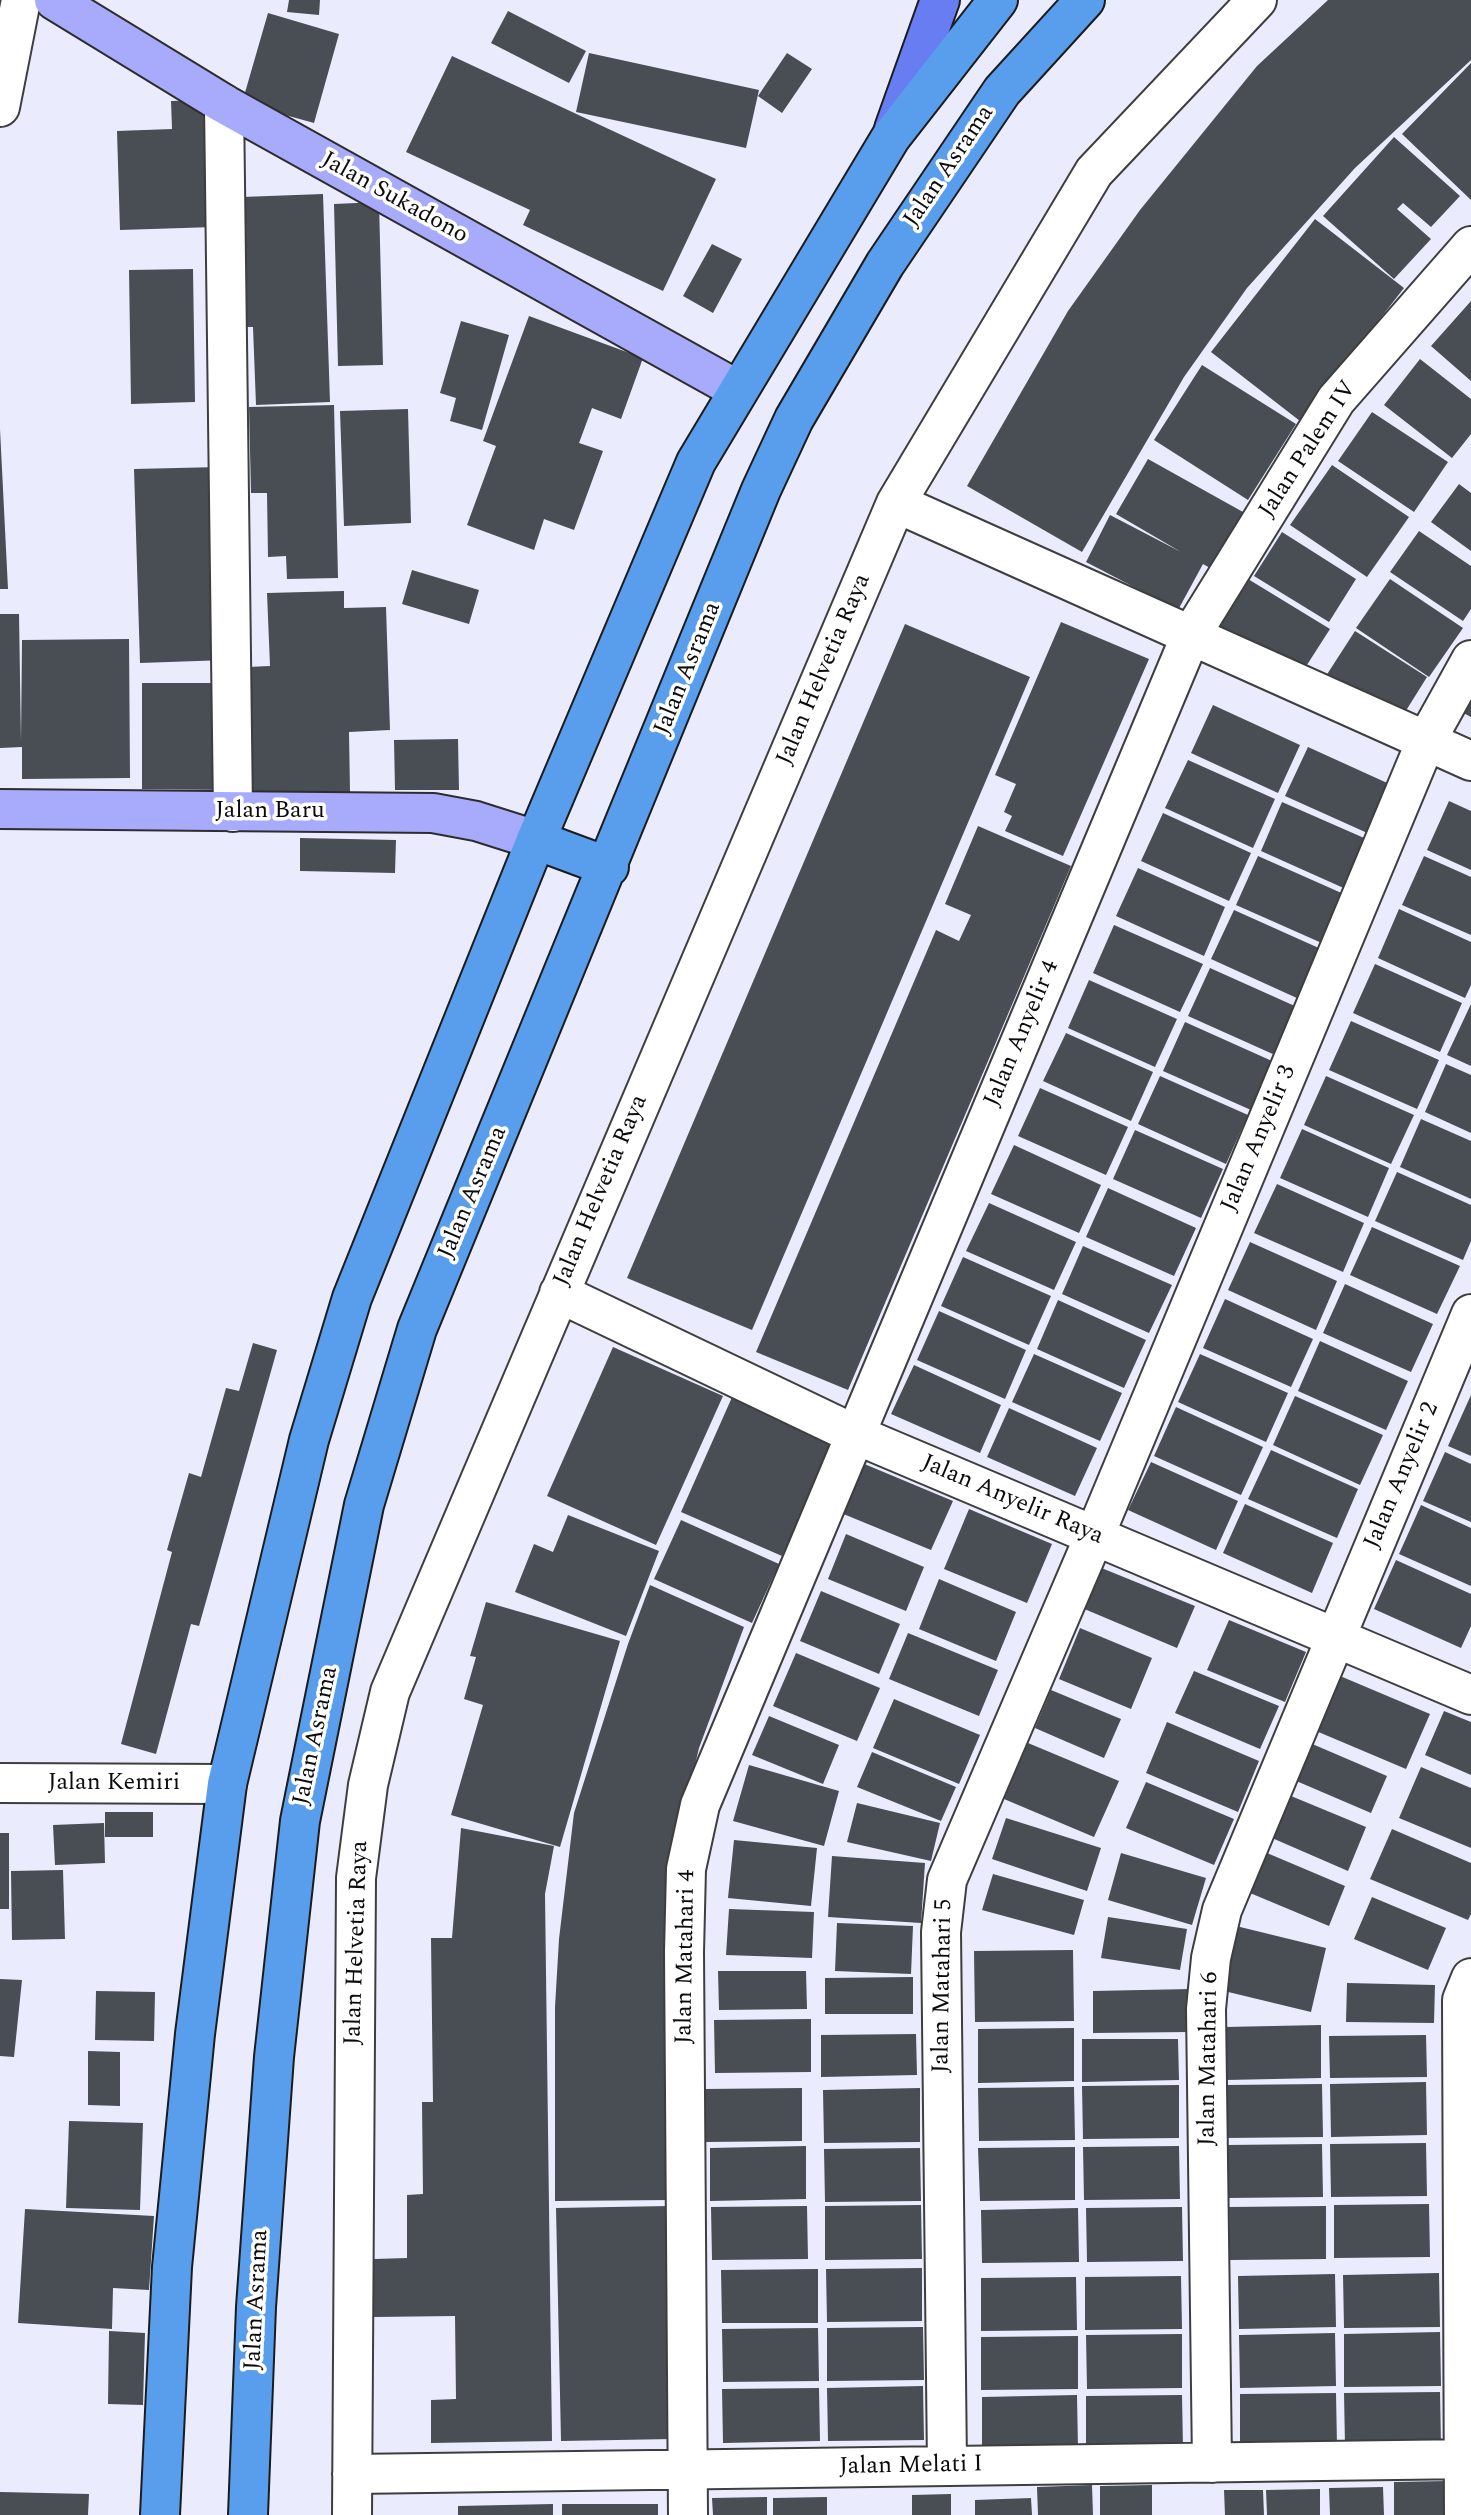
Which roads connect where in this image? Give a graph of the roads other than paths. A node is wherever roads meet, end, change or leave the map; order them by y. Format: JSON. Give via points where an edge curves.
{"nodes":[{"id":1,"x":21,"y":0,"type":"edge"},
{"id":2,"x":54,"y":0,"type":"edge"},
{"id":3,"x":940,"y":0,"type":"edge"},
{"id":4,"x":998,"y":0,"type":"edge"},
{"id":5,"x":1084,"y":0,"type":"edge"},
{"id":6,"x":1256,"y":0,"type":"edge"},
{"id":7,"x":224,"y":104,"type":"junction"},
{"id":8,"x":0,"y":107,"type":"edge"},
{"id":9,"x":891,"y":137,"type":"junction"},
{"id":10,"x":1471,"y":246,"type":"edge"},
{"id":11,"x":738,"y":390,"type":"junction"},
{"id":12,"x":896,"y":503,"type":"junction"},
{"id":13,"x":1191,"y":635,"type":"junction"},
{"id":14,"x":1471,"y":660,"type":"edge"},
{"id":15,"x":1426,"y":741,"type":"junction"},
{"id":16,"x":1471,"y":761,"type":"edge"},
{"id":17,"x":0,"y":809,"type":"edge"},
{"id":18,"x":233,"y":812,"type":"junction"},
{"id":19,"x":536,"y":839,"type":"junction"},
{"id":20,"x":609,"y":867,"type":"junction"},
{"id":21,"x":559,"y":1293,"type":"junction"},
{"id":22,"x":1471,"y":1314,"type":"edge"},
{"id":23,"x":854,"y":1434,"type":"junction"},
{"id":24,"x":1094,"y":1537,"type":"junction"},
{"id":25,"x":1335,"y":1638,"type":"junction"},
{"id":26,"x":1471,"y":1695,"type":"edge"},
{"id":27,"x":0,"y":1783,"type":"edge"},
{"id":28,"x":227,"y":1784,"type":"junction"},
{"id":29,"x":1471,"y":1978,"type":"edge"},
{"id":30,"x":1467,"y":2459,"type":"edge"},
{"id":31,"x":1212,"y":2463,"type":"junction"},
{"id":32,"x":947,"y":2466,"type":"junction"},
{"id":33,"x":688,"y":2469,"type":"junction"},
{"id":34,"x":352,"y":2474,"type":"junction"},
{"id":35,"x":160,"y":2515,"type":"edge"},
{"id":36,"x":248,"y":2515,"type":"edge"},
{"id":37,"x":352,"y":2515,"type":"edge"},
{"id":38,"x":688,"y":2515,"type":"edge"},
{"id":39,"x":1464,"y":2515,"type":"edge"}],
"edges":[{"from":1,"to":8,"type":"street"},
{"from":2,"to":7,"type":"street","name":"Jalan Sukadono"},
{"from":3,"to":9,"type":"main road"},
{"from":4,"to":9,"type":"highway"},
{"from":5,"to":20,"type":"highway","name":"Jalan Asrama","via":[[1002,91],[885,264],[794,419]]},
{"from":6,"to":12,"type":"street","name":"Jalan Helvetia Raya","via":[[1094,172]]},
{"from":7,"to":11,"type":"street","name":"Jalan Sukadono"},
{"from":7,"to":18,"type":"street"},
{"from":9,"to":11,"type":"highway"},
{"from":10,"to":13,"type":"street","name":"Jalan Palem IV","via":[[1336,400]]},
{"from":11,"to":19,"type":"highway","via":[[696,463]]},
{"from":12,"to":13,"type":"street"},
{"from":12,"to":21,"type":"street","name":"Jalan Helvetia Raya"},
{"from":13,"to":15,"type":"street"},
{"from":13,"to":23,"type":"street","name":"Jalan Anyelir 4"},
{"from":14,"to":15,"type":"street","name":"Jalan Anyelir 3"},
{"from":15,"to":16,"type":"street"},
{"from":15,"to":24,"type":"street","name":"Jalan Anyelir 3"},
{"from":17,"to":18,"type":"street","name":"Jalan Baru"},
{"from":18,"to":19,"type":"street","name":"Jalan Baru","via":[[433,813]]},
{"from":19,"to":20,"type":"highway"},
{"from":19,"to":28,"type":"highway","via":[[352,1298],[309,1440]]},
{"from":20,"to":36,"type":"highway","name":"Jalan Asrama","via":[[417,1329],[364,1505],[300,1821],[272,2085],[256,2307]]},
{"from":21,"to":23,"type":"street","name":"Jalan Anyelir Raya"},
{"from":21,"to":34,"type":"street","name":"Jalan Helvetia Raya","via":[[390,1692],[368,1785],[356,1878]]},
{"from":22,"to":25,"type":"street","name":"Jalan Anyelir 2"},
{"from":23,"to":24,"type":"street","name":"Jalan Anyelir Raya"},
{"from":23,"to":33,"type":"street","name":"Jalan Matahari 4","via":[[700,1805],[687,1869]]},
{"from":24,"to":25,"type":"street","name":"Jalan Anyelir Raya"},
{"from":24,"to":32,"type":"street","name":"Jalan Matahari 5","via":[[947,1880],[942,1932]]},
{"from":25,"to":26,"type":"street","name":"Jalan Anyelir Raya"},
{"from":25,"to":31,"type":"street","name":"Jalan Matahari 6","via":[[1222,1910],[1211,1958],[1206,2009]]},
{"from":27,"to":28,"type":"street","name":"Jalan Kemiri"},
{"from":28,"to":35,"type":"highway","via":[[195,2034],[172,2267]]},
{"from":29,"to":30,"type":"street","via":[[1462,2000]]},
{"from":30,"to":31,"type":"street","name":"Jalan Melati I"},
{"from":30,"to":39,"type":"street"},
{"from":31,"to":32,"type":"street","name":"Jalan Melati I"},
{"from":32,"to":33,"type":"street","name":"Jalan Melati I"},
{"from":33,"to":34,"type":"street","name":"Jalan Melati I"},
{"from":33,"to":38,"type":"street","name":"Jalan Matahari 4"},
{"from":34,"to":37,"type":"street","name":"Jalan Helvetia Raya"}]}
